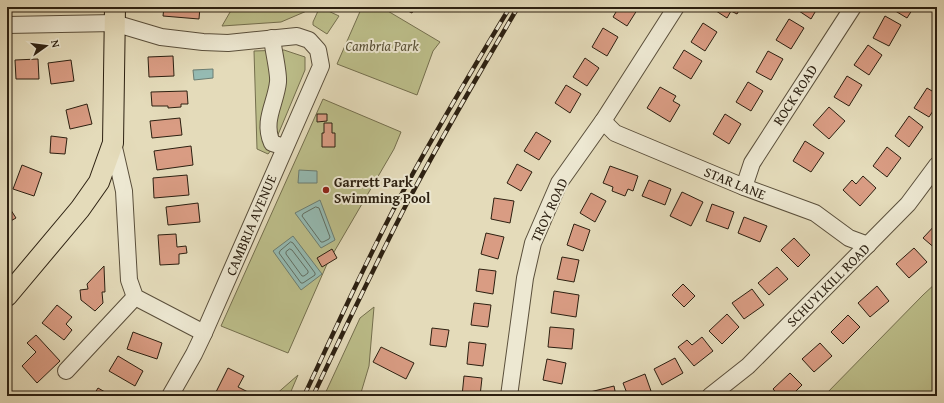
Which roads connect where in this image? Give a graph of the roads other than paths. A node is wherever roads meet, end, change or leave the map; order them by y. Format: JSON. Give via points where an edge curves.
{"nodes":[{"id":1,"x":676,"y":7,"type":"edge"},
{"id":2,"x":853,"y":7,"type":"edge"},
{"id":3,"x":114,"y":15,"type":"edge"},
{"id":4,"x":7,"y":25,"type":"edge"},
{"id":5,"x":272,"y":38,"type":"junction"},
{"id":6,"x":603,"y":121,"type":"junction"},
{"id":7,"x":113,"y":143,"type":"junction"},
{"id":8,"x":284,"y":148,"type":"junction"},
{"id":9,"x":937,"y":166,"type":"edge"},
{"id":10,"x":744,"y":187,"type":"junction"},
{"id":11,"x":868,"y":245,"type":"junction"},
{"id":12,"x":7,"y":296,"type":"edge"},
{"id":13,"x":135,"y":297,"type":"junction"},
{"id":14,"x":204,"y":333,"type":"junction"},
{"id":15,"x":66,"y":371,"type":"dead end"},
{"id":16,"x":170,"y":396,"type":"edge"},
{"id":17,"x":510,"y":396,"type":"edge"},
{"id":18,"x":710,"y":396,"type":"edge"}],
"edges":[{"from":1,"to":6,"type":"street","name":"TROY ROAD"},
{"from":2,"to":10,"type":"street","name":"ROCK ROAD","via":[[752,163]]},
{"from":3,"to":4,"type":"street"},
{"from":3,"to":5,"type":"street","via":[[161,37],[228,43]]},
{"from":3,"to":7,"type":"main road"},
{"from":5,"to":8,"type":"street","via":[[278,81],[269,114],[268,135],[272,143]]},
{"from":5,"to":8,"type":"street","name":"CAMBRIA AVENUE","via":[[296,36],[309,40],[318,50],[321,66]]},
{"from":6,"to":10,"type":"street","name":"STAR LANE","via":[[615,133]]},
{"from":6,"to":17,"type":"street","name":"TROY ROAD","via":[[559,183],[533,243],[525,278]]},
{"from":7,"to":12,"type":"main road","via":[[99,182],[80,209]]},
{"from":7,"to":13,"type":"street","via":[[124,192],[129,280]]},
{"from":8,"to":14,"type":"street","name":"CAMBRIA AVENUE"},
{"from":9,"to":11,"type":"street","name":"SCHUYLKILL ROAD","via":[[908,204]]},
{"from":10,"to":11,"type":"street","name":"STAR LANE","via":[[815,213],[849,238]]},
{"from":11,"to":18,"type":"street","name":"SCHUYLKILL ROAD","via":[[748,366]]},
{"from":13,"to":14,"type":"street"},
{"from":13,"to":15,"type":"street"},
{"from":14,"to":16,"type":"street","name":"CAMBRIA AVENUE"}]}
